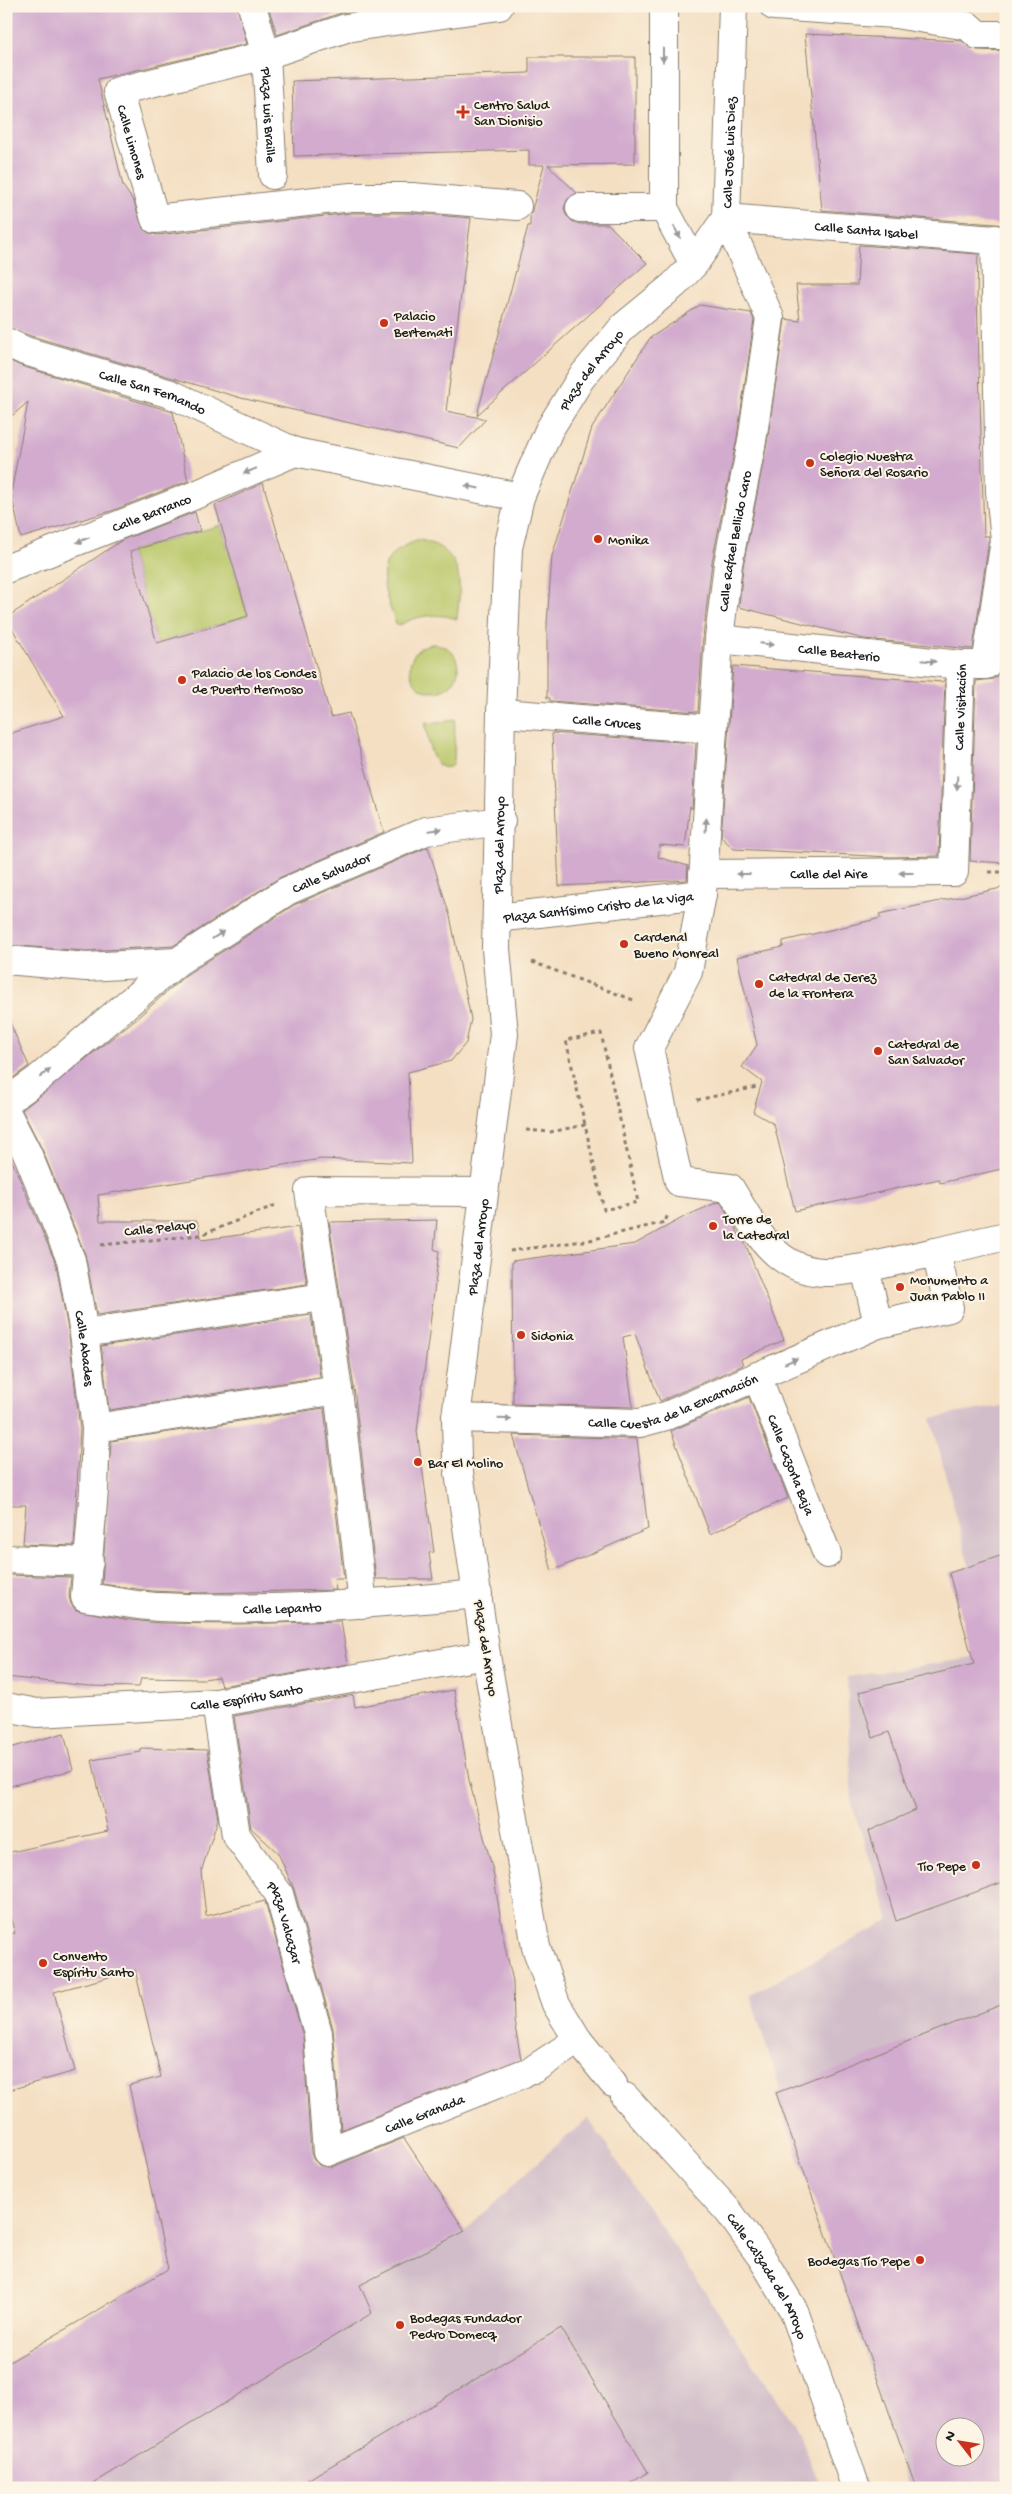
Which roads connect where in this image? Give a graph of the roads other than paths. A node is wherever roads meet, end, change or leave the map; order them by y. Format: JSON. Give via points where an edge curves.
{"nodes":[{"id":1,"x":252,"y":6,"type":"edge"},
{"id":2,"x":499,"y":6,"type":"edge"},
{"id":3,"x":664,"y":6,"type":"edge"},
{"id":4,"x":733,"y":6,"type":"edge"},
{"id":5,"x":774,"y":6,"type":"edge"},
{"id":6,"x":1006,"y":35,"type":"edge"},
{"id":7,"x":266,"y":54,"type":"junction"},
{"id":8,"x":273,"y":175,"type":"dead end"},
{"id":9,"x":517,"y":206,"type":"dead end"},
{"id":10,"x":580,"y":208,"type":"dead end"},
{"id":11,"x":664,"y":208,"type":"junction"},
{"id":12,"x":726,"y":218,"type":"junction"},
{"id":13,"x":1001,"y":240,"type":"edge"},
{"id":14,"x":694,"y":264,"type":"junction"},
{"id":15,"x":6,"y":342,"type":"edge"},
{"id":16,"x":295,"y":452,"type":"junction"},
{"id":17,"x":520,"y":497,"type":"junction"},
{"id":18,"x":6,"y":569,"type":"edge"},
{"id":19,"x":719,"y":639,"type":"junction"},
{"id":20,"x":961,"y":664,"type":"junction"},
{"id":21,"x":501,"y":713,"type":"junction"},
{"id":22,"x":712,"y":729,"type":"junction"},
{"id":23,"x":501,"y":821,"type":"junction"},
{"id":24,"x":954,"y":872,"type":"joint"},
{"id":25,"x":702,"y":884,"type":"junction"},
{"id":26,"x":497,"y":918,"type":"junction"},
{"id":27,"x":6,"y":960,"type":"edge"},
{"id":28,"x":177,"y":962,"type":"junction"},
{"id":29,"x":6,"y":1102,"type":"edge"},
{"id":30,"x":6,"y":1112,"type":"edge"},
{"id":31,"x":483,"y":1192,"type":"junction"},
{"id":32,"x":1006,"y":1236,"type":"edge"},
{"id":33,"x":936,"y":1252,"type":"junction"},
{"id":34,"x":865,"y":1268,"type":"junction"},
{"id":35,"x":323,"y":1297,"type":"junction"},
{"id":36,"x":878,"y":1324,"type":"junction"},
{"id":37,"x":84,"y":1333,"type":"junction"},
{"id":38,"x":757,"y":1376,"type":"junction"},
{"id":39,"x":338,"y":1390,"type":"junction"},
{"id":40,"x":456,"y":1418,"type":"junction"},
{"id":41,"x":96,"y":1428,"type":"junction"},
{"id":42,"x":827,"y":1554,"type":"dead end"},
{"id":43,"x":6,"y":1559,"type":"edge"},
{"id":44,"x":88,"y":1562,"type":"junction"},
{"id":45,"x":478,"y":1594,"type":"junction"},
{"id":46,"x":85,"y":1597,"type":"joint"},
{"id":47,"x":363,"y":1604,"type":"junction"},
{"id":48,"x":486,"y":1655,"type":"junction"},
{"id":49,"x":216,"y":1703,"type":"junction"},
{"id":50,"x":6,"y":1707,"type":"edge"},
{"id":51,"x":578,"y":2040,"type":"junction"},
{"id":52,"x":618,"y":2090,"type":"joint"},
{"id":53,"x":327,"y":2152,"type":"joint"},
{"id":54,"x":856,"y":2488,"type":"edge"}],
"edges":[{"from":1,"to":7,"type":"street","name":"Plaza Luis Braille"},
{"from":2,"to":7,"type":"street","name":"Calle Limones","via":[[346,28]]},
{"from":3,"to":11,"type":"street","one_way":true},
{"from":4,"to":12,"type":"street","name":"Calle José Luis Diez"},
{"from":5,"to":6,"type":"street","via":[[895,14],[968,26],[978,35]]},
{"from":7,"to":8,"type":"street","name":"Plaza Luis Braille"},
{"from":7,"to":9,"type":"street","name":"Calle Limones","via":[[118,91],[155,219],[351,197]]},
{"from":10,"to":11,"type":"street"},
{"from":11,"to":14,"type":"street","one_way":true},
{"from":12,"to":13,"type":"street","name":"Calle Santa Isabel"},
{"from":12,"to":14,"type":"street","name":"Calle José Luis Diez"},
{"from":12,"to":19,"type":"street","name":"Calle Rafael Bellido Caro","via":[[770,318],[752,441],[728,564]]},
{"from":13,"to":20,"type":"street","name":"Calle Visitación","via":[[1000,491],[1005,540],[986,665]]},
{"from":14,"to":17,"type":"street","name":"Plaza del Arroyo","via":[[624,326],[581,378],[549,430]]},
{"from":15,"to":16,"type":"street","name":"Calle San Fernando","via":[[24,351],[171,394]]},
{"from":17,"to":16,"type":"street","one_way":true},
{"from":16,"to":18,"type":"street","name":"Calle Barranco","one_way":true},
{"from":17,"to":21,"type":"street","name":"Plaza del Arroyo","via":[[508,548]]},
{"from":19,"to":20,"type":"street","name":"Calle Beaterio","one_way":true},
{"from":19,"to":22,"type":"street","name":"Calle Rafael Bellido Caro"},
{"from":20,"to":24,"type":"street","name":"Calle Visitación","one_way":true},
{"from":21,"to":22,"type":"street","name":"Calle Cruces"},
{"from":21,"to":23,"type":"street","name":"Plaza del Arroyo"},
{"from":25,"to":22,"type":"street","name":"Calle Rafael Bellido Caro","one_way":true},
{"from":23,"to":26,"type":"street","name":"Plaza del Arroyo"},
{"from":28,"to":23,"type":"street","name":"Calle Salvador","one_way":true,"via":[[296,888],[426,831]]},
{"from":24,"to":25,"type":"street","name":"Calle del Aire","one_way":true},
{"from":25,"to":26,"type":"street","name":"Plaza Santísimo Cristo de la Viga"},
{"from":25,"to":34,"type":"street","name":"Calle Rafael Bellido Caro","via":[[688,972],[649,1048],[679,1182],[730,1188],[767,1247],[787,1264],[822,1272]]},
{"from":26,"to":31,"type":"street","name":"Plaza del Arroyo","via":[[496,949],[504,1034]]},
{"from":27,"to":28,"type":"street","name":"Calle Salvador","via":[[86,968]]},
{"from":29,"to":28,"type":"street","name":"Calle Salvador","one_way":true},
{"from":30,"to":37,"type":"street","name":"Calle Abades","via":[[28,1155],[71,1260]]},
{"from":31,"to":35,"type":"street","name":"Plaza del Arroyo","via":[[309,1192]]},
{"from":31,"to":40,"type":"street","name":"Plaza del Arroyo"},
{"from":32,"to":33,"type":"street"},
{"from":33,"to":34,"type":"street"},
{"from":33,"to":36,"type":"street","name":"Calle Cuesta de la Encarnación","via":[[949,1308]]},
{"from":34,"to":36,"type":"street"},
{"from":35,"to":37,"type":"street"},
{"from":35,"to":39,"type":"street"},
{"from":38,"to":36,"type":"street","name":"Calle Cuesta de la Encarnación","one_way":true},
{"from":37,"to":41,"type":"street","name":"Calle Abades"},
{"from":40,"to":38,"type":"street","name":"Calle Cuesta de la Encarnación","one_way":true,"via":[[640,1423],[666,1416]]},
{"from":38,"to":42,"type":"street","name":"Calle Cazorla Baja"},
{"from":39,"to":41,"type":"street"},
{"from":39,"to":47,"type":"street"},
{"from":40,"to":45,"type":"street","name":"Plaza del Arroyo","via":[[457,1459]]},
{"from":41,"to":44,"type":"street","name":"Calle Abades"},
{"from":43,"to":44,"type":"street"},
{"from":44,"to":46,"type":"street","name":"Calle Abades"},
{"from":45,"to":47,"type":"street","name":"Calle Lepanto"},
{"from":45,"to":48,"type":"street","name":"Plaza del Arroyo"},
{"from":46,"to":47,"type":"street","name":"Calle Lepanto","via":[[158,1607],[254,1609]]},
{"from":48,"to":49,"type":"street","name":"Calle Espíritu Santo"},
{"from":48,"to":51,"type":"street","name":"Plaza del Arroyo","via":[[536,1948],[556,2004]]},
{"from":49,"to":50,"type":"street","name":"Calle Espíritu Santo","via":[[37,1713]]},
{"from":49,"to":53,"type":"street","name":"Plaza Valcazar","via":[[236,1835],[279,1894],[318,2033]]},
{"from":51,"to":52,"type":"street","name":"Plaza del Arroyo"},
{"from":51,"to":53,"type":"street","name":"Calle Granada","via":[[528,2072]]},
{"from":52,"to":54,"type":"street","name":"Calle Calzada del Arroyo","via":[[729,2212],[794,2311]]}]}
